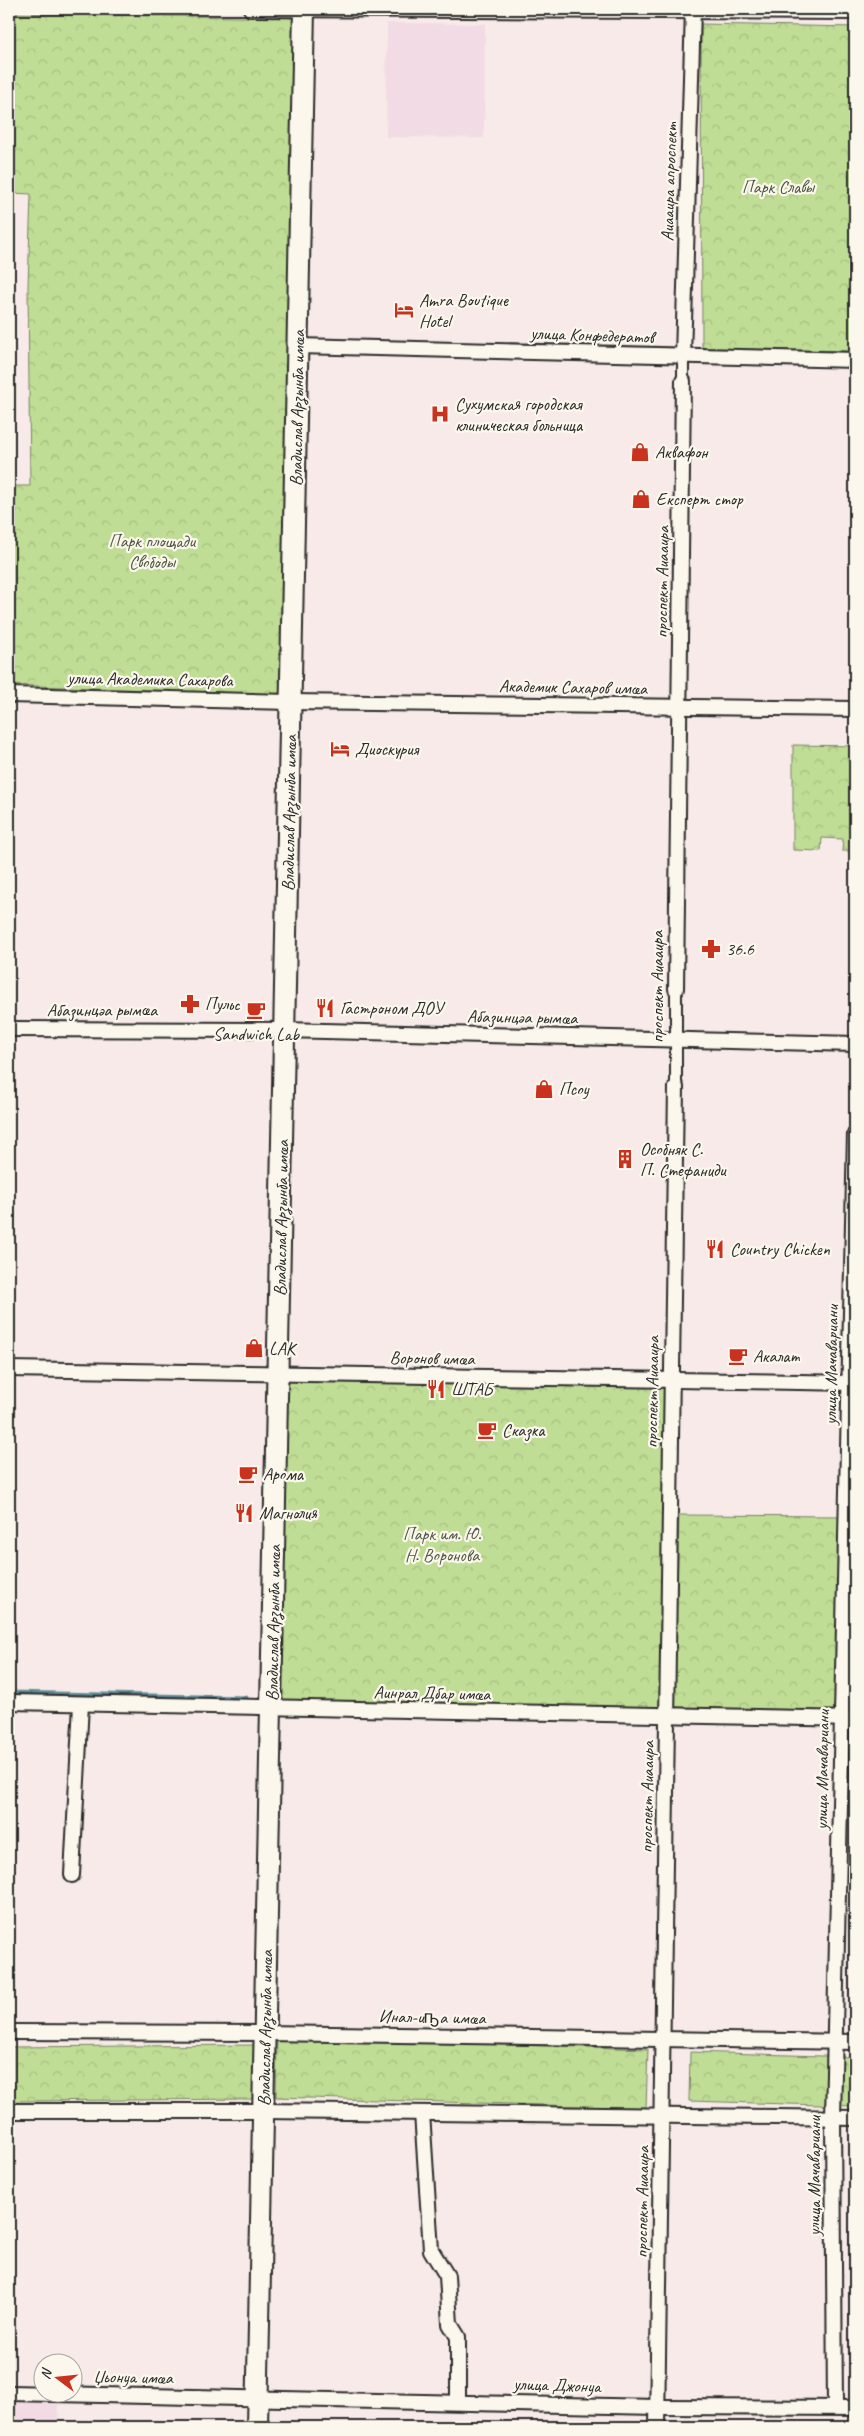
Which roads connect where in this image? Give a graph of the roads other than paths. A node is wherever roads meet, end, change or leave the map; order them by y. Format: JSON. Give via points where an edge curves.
{"nodes":[{"id":1,"x":251,"y":9,"type":"edge"},
{"id":2,"x":304,"y":9,"type":"edge"},
{"id":3,"x":693,"y":10,"type":"edge"},
{"id":4,"x":855,"y":12,"type":"edge"},
{"id":5,"x":298,"y":346,"type":"junction"},
{"id":6,"x":683,"y":357,"type":"junction"},
{"id":7,"x":855,"y":360,"type":"edge"},
{"id":8,"x":683,"y":381,"type":"joint"},
{"id":9,"x":9,"y":695,"type":"edge"},
{"id":10,"x":291,"y":702,"type":"junction"},
{"id":11,"x":679,"y":707,"type":"junction"},
{"id":12,"x":855,"y":710,"type":"edge"},
{"id":13,"x":676,"y":989,"type":"joint"},
{"id":14,"x":9,"y":1029,"type":"edge"},
{"id":15,"x":284,"y":1030,"type":"junction"},
{"id":16,"x":675,"y":1039,"type":"junction"},
{"id":17,"x":855,"y":1044,"type":"edge"},
{"id":18,"x":676,"y":1087,"type":"joint"},
{"id":19,"x":855,"y":1134,"type":"edge"},
{"id":20,"x":9,"y":1369,"type":"edge"},
{"id":21,"x":278,"y":1374,"type":"junction"},
{"id":22,"x":671,"y":1380,"type":"junction"},
{"id":23,"x":852,"y":1383,"type":"edge"},
{"id":24,"x":9,"y":1702,"type":"edge"},
{"id":25,"x":81,"y":1704,"type":"junction"},
{"id":26,"x":271,"y":1709,"type":"junction"},
{"id":27,"x":667,"y":1716,"type":"junction"},
{"id":28,"x":848,"y":1719,"type":"edge"},
{"id":29,"x":72,"y":1875,"type":"dead end"},
{"id":30,"x":9,"y":2032,"type":"edge"},
{"id":31,"x":265,"y":2034,"type":"junction"},
{"id":32,"x":663,"y":2040,"type":"junction"},
{"id":33,"x":834,"y":2042,"type":"junction"},
{"id":34,"x":855,"y":2042,"type":"edge"},
{"id":35,"x":9,"y":2111,"type":"edge"},
{"id":36,"x":263,"y":2111,"type":"junction"},
{"id":37,"x":422,"y":2113,"type":"junction"},
{"id":38,"x":662,"y":2116,"type":"junction"},
{"id":39,"x":833,"y":2118,"type":"junction"},
{"id":40,"x":855,"y":2118,"type":"edge"},
{"id":41,"x":9,"y":2393,"type":"edge"},
{"id":42,"x":258,"y":2397,"type":"junction"},
{"id":43,"x":458,"y":2401,"type":"junction"},
{"id":44,"x":658,"y":2407,"type":"junction"},
{"id":45,"x":835,"y":2408,"type":"junction"},
{"id":46,"x":855,"y":2408,"type":"edge"},
{"id":47,"x":257,"y":2427,"type":"edge"},
{"id":48,"x":657,"y":2427,"type":"edge"}],
"edges":[{"from":1,"to":2,"type":"street"},
{"from":2,"to":3,"type":"street"},
{"from":2,"to":5,"type":"main road","name":"Владислав Арӡынба имҩа"},
{"from":3,"to":4,"type":"street"},
{"from":3,"to":6,"type":"street","name":"Аиааира апроспект"},
{"from":5,"to":6,"type":"street","name":"улица Конфедератов"},
{"from":5,"to":10,"type":"main road","name":"Владислав Арӡынба имҩа"},
{"from":6,"to":7,"type":"street","name":"улица Конфедератов"},
{"from":6,"to":8,"type":"street","name":"проспект Аиааира"},
{"from":8,"to":11,"type":"street","name":"проспект Аиааира"},
{"from":9,"to":10,"type":"street","name":"улица Академика Сахарова"},
{"from":10,"to":11,"type":"street","name":"Академик Сахаров имҩа"},
{"from":10,"to":15,"type":"main road","name":"Владислав Арӡынба имҩа"},
{"from":11,"to":12,"type":"street","name":"Академик Сахаров имҩа"},
{"from":11,"to":13,"type":"street","name":"проспект Аиааира"},
{"from":13,"to":16,"type":"street","name":"проспект Аиааира"},
{"from":14,"to":15,"type":"street","name":"Абазинцәа рымҩа"},
{"from":15,"to":16,"type":"street","name":"Абазинцәа рымҩа"},
{"from":15,"to":21,"type":"main road","name":"Владислав Арӡынба имҩа"},
{"from":16,"to":17,"type":"street","name":"Абазинцәа рымҩа"},
{"from":16,"to":18,"type":"street","name":"проспект Аиааира"},
{"from":18,"to":22,"type":"street","name":"проспект Аиааира"},
{"from":19,"to":23,"type":"street","name":"улица Мачавариани"},
{"from":20,"to":21,"type":"street","name":"Воронов имҩа"},
{"from":21,"to":22,"type":"street","name":"Воронов имҩа"},
{"from":21,"to":26,"type":"main road","name":"Владислав Арӡынба имҩа"},
{"from":22,"to":23,"type":"street","name":"Воронов имҩа"},
{"from":22,"to":27,"type":"street","name":"проспект Аиааира"},
{"from":23,"to":28,"type":"street","name":"улица Мачавариани"},
{"from":24,"to":25,"type":"street","name":"Аинрал Дбар имҩа"},
{"from":25,"to":26,"type":"street","name":"Аинрал Дбар имҩа"},
{"from":25,"to":29,"type":"street"},
{"from":26,"to":27,"type":"street","name":"Аинрал Дбар имҩа"},
{"from":26,"to":31,"type":"main road","name":"Владислав Арӡынба имҩа"},
{"from":27,"to":28,"type":"street","name":"Аинрал Дбар имҩа"},
{"from":27,"to":32,"type":"street","name":"проспект Аиааира"},
{"from":28,"to":33,"type":"street","name":"улица Мачавариани"},
{"from":30,"to":31,"type":"street","name":"Инал-иҧа имҩа"},
{"from":31,"to":32,"type":"street","name":"Инал-иҧа имҩа"},
{"from":31,"to":36,"type":"main road","name":"Владислав Арӡынба имҩа"},
{"from":32,"to":33,"type":"street","name":"Инал-иҧа имҩа"},
{"from":32,"to":38,"type":"street","name":"проспект Аиааира"},
{"from":33,"to":34,"type":"street","name":"Инал-иҧа имҩа"},
{"from":33,"to":39,"type":"street","name":"улица Мачавариани"},
{"from":35,"to":36,"type":"street"},
{"from":36,"to":37,"type":"street"},
{"from":36,"to":42,"type":"main road","name":"Владислав Арӡынба имҩа"},
{"from":37,"to":38,"type":"street"},
{"from":37,"to":43,"type":"street","via":[[431,2250],[447,2276],[450,2324],[458,2337]]},
{"from":38,"to":39,"type":"street"},
{"from":38,"to":44,"type":"street","name":"проспект Аиааира"},
{"from":39,"to":40,"type":"street"},
{"from":39,"to":45,"type":"street","name":"улица Мачавариани"},
{"from":41,"to":42,"type":"street","name":"Џьонуа имҩа"},
{"from":42,"to":43,"type":"street","name":"улица Джонуа"},
{"from":42,"to":47,"type":"main road","name":"Владислав Арӡынба имҩа"},
{"from":43,"to":44,"type":"street","name":"улица Джонуа"},
{"from":44,"to":45,"type":"street","name":"улица Джонуа"},
{"from":44,"to":48,"type":"street","name":"проспект Аиааира"},
{"from":45,"to":46,"type":"street","name":"улица Джонуа"}]}
